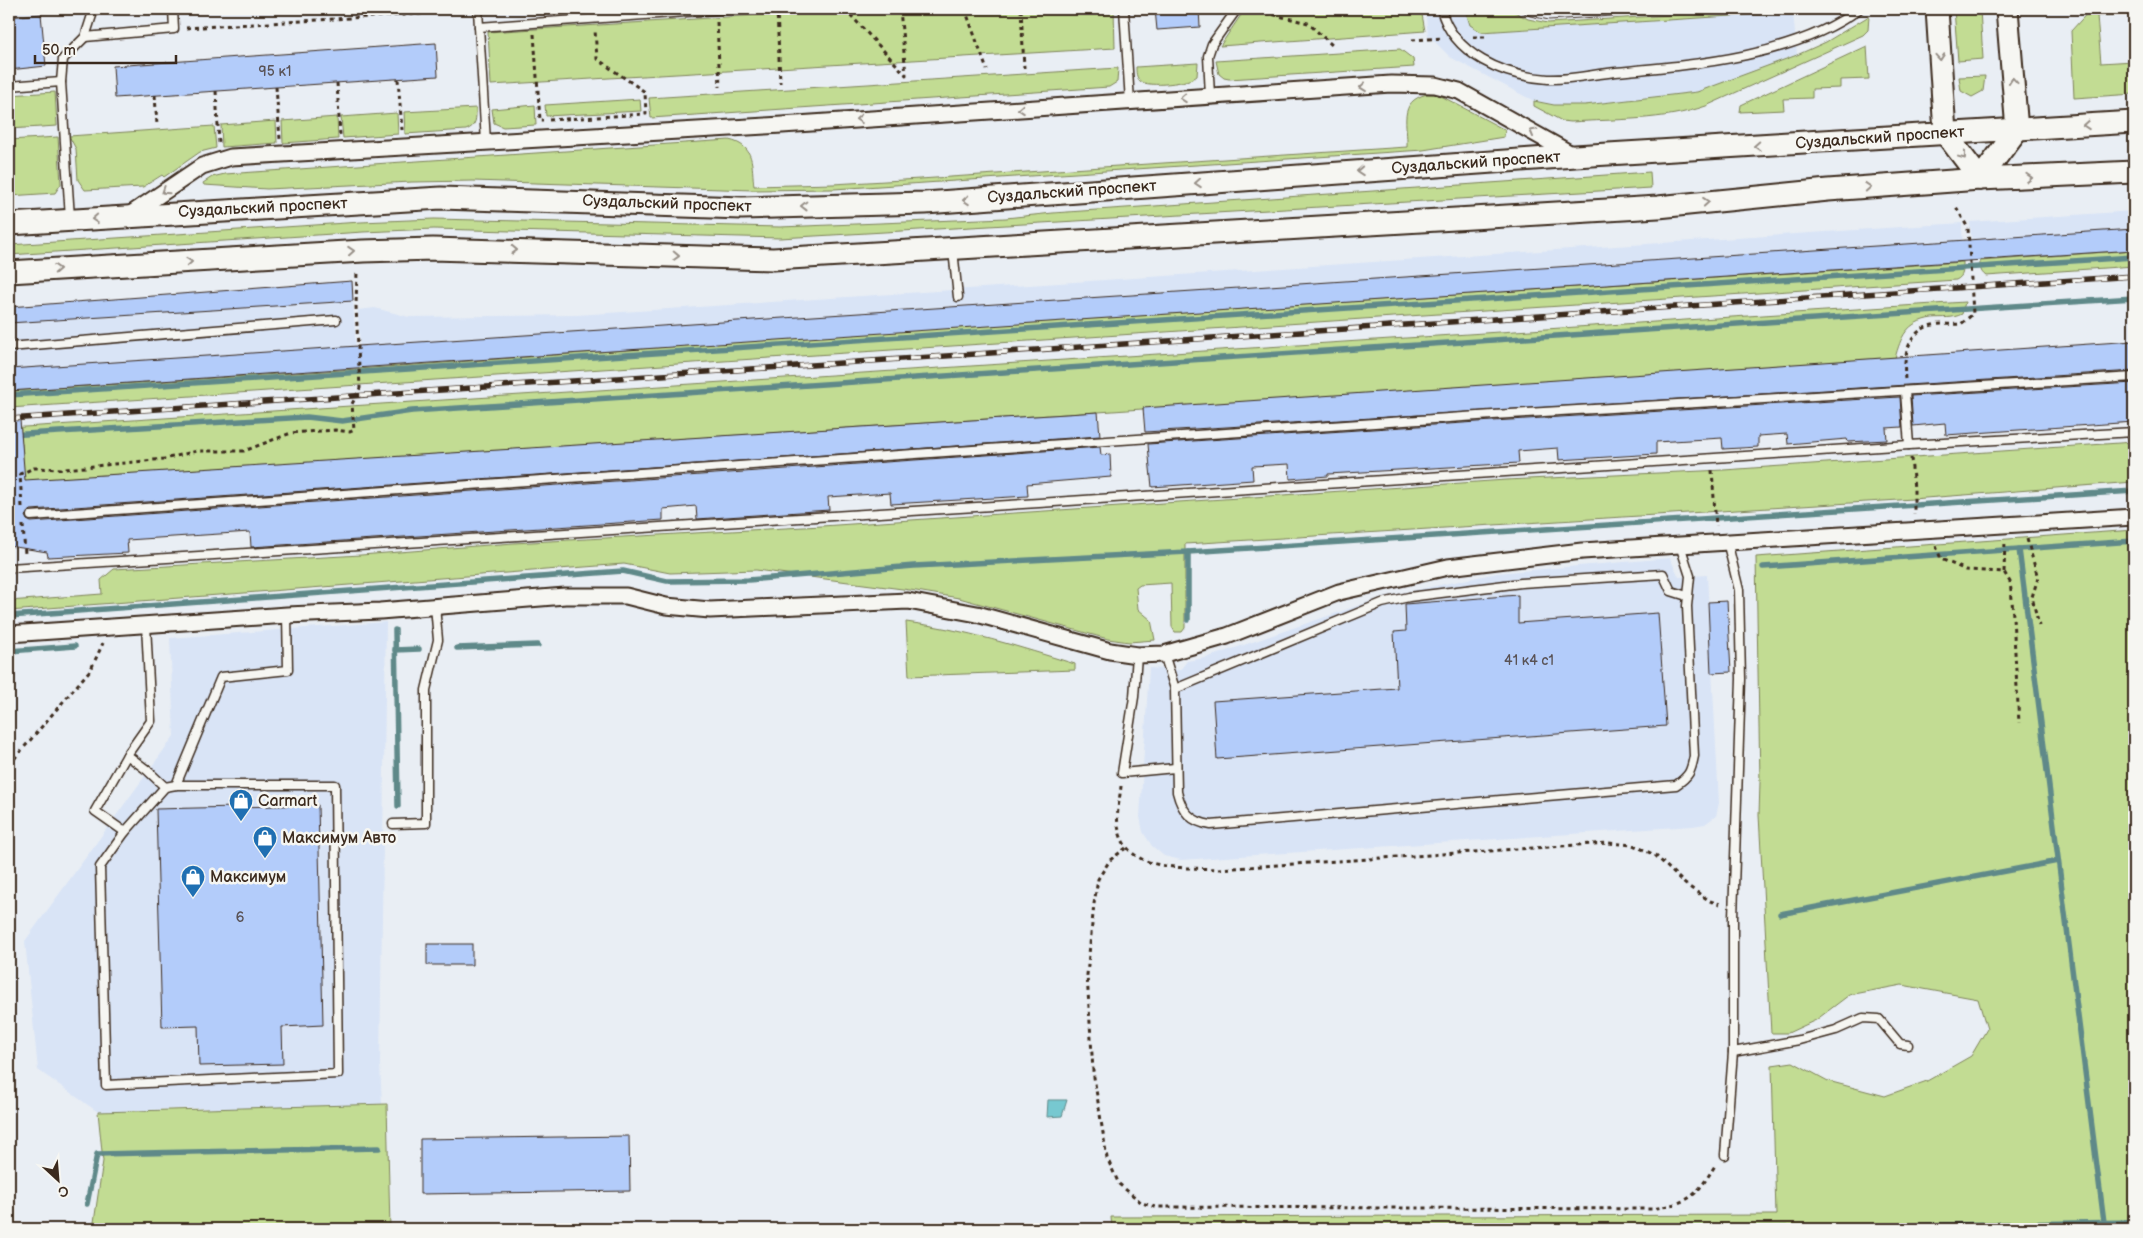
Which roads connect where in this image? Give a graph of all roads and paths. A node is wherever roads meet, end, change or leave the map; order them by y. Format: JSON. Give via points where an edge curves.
{"nodes":[{"id":1,"x":94,"y":9,"type":"edge"},
{"id":2,"x":173,"y":9,"type":"edge"},
{"id":3,"x":360,"y":9,"type":"edge"},
{"id":4,"x":728,"y":9,"type":"edge"},
{"id":5,"x":777,"y":9,"type":"edge"},
{"id":6,"x":845,"y":9,"type":"edge"},
{"id":7,"x":900,"y":9,"type":"edge"},
{"id":8,"x":965,"y":9,"type":"edge"},
{"id":9,"x":1021,"y":9,"type":"edge"},
{"id":10,"x":1124,"y":9,"type":"edge"},
{"id":11,"x":1237,"y":9,"type":"edge"},
{"id":12,"x":1247,"y":9,"type":"edge"},
{"id":13,"x":1441,"y":9,"type":"edge"},
{"id":14,"x":1858,"y":9,"type":"edge"},
{"id":15,"x":1937,"y":9,"type":"edge"},
{"id":16,"x":2008,"y":9,"type":"edge"},
{"id":17,"x":478,"y":10,"type":"edge"},
{"id":18,"x":716,"y":10,"type":"edge"},
{"id":19,"x":363,"y":18,"type":"junction"},
{"id":20,"x":594,"y":19,"type":"junction"},
{"id":21,"x":534,"y":23,"type":"junction"},
{"id":22,"x":479,"y":27,"type":"junction"},
{"id":23,"x":174,"y":29,"type":"junction"},
{"id":24,"x":85,"y":37,"type":"junction"},
{"id":25,"x":1334,"y":46,"type":"dead end"},
{"id":26,"x":1024,"y":68,"type":"dead end"},
{"id":27,"x":987,"y":70,"type":"dead end"},
{"id":28,"x":398,"y":78,"type":"dead end"},
{"id":29,"x":61,"y":82,"type":"junction"},
{"id":30,"x":337,"y":83,"type":"dead end"},
{"id":31,"x":780,"y":84,"type":"dead end"},
{"id":32,"x":9,"y":86,"type":"edge"},
{"id":33,"x":276,"y":87,"type":"dead end"},
{"id":34,"x":720,"y":87,"type":"dead end"},
{"id":35,"x":216,"y":91,"type":"dead end"},
{"id":36,"x":155,"y":95,"type":"dead end"},
{"id":37,"x":1210,"y":96,"type":"junction"},
{"id":38,"x":1130,"y":102,"type":"junction"},
{"id":39,"x":2134,"y":122,"type":"edge"},
{"id":40,"x":157,"y":125,"type":"dead end"},
{"id":41,"x":2017,"y":130,"type":"junction"},
{"id":42,"x":1945,"y":133,"type":"junction"},
{"id":43,"x":402,"y":134,"type":"dead end"},
{"id":44,"x":340,"y":138,"type":"dead end"},
{"id":45,"x":486,"y":142,"type":"junction"},
{"id":46,"x":280,"y":143,"type":"dead end"},
{"id":47,"x":219,"y":147,"type":"dead end"},
{"id":48,"x":1575,"y":156,"type":"junction"},
{"id":49,"x":2134,"y":172,"type":"edge"},
{"id":50,"x":1980,"y":180,"type":"junction"},
{"id":51,"x":1955,"y":205,"type":"dead end"},
{"id":52,"x":127,"y":216,"type":"junction"},
{"id":53,"x":70,"y":220,"type":"junction"},
{"id":54,"x":9,"y":224,"type":"edge"},
{"id":55,"x":953,"y":248,"type":"junction"},
{"id":56,"x":9,"y":272,"type":"edge"},
{"id":57,"x":357,"y":272,"type":"dead end"},
{"id":58,"x":958,"y":297,"type":"dead end"},
{"id":59,"x":336,"y":320,"type":"dead end"},
{"id":60,"x":9,"y":347,"type":"edge"},
{"id":61,"x":2134,"y":377,"type":"edge"},
{"id":62,"x":1905,"y":392,"type":"junction"},
{"id":63,"x":2134,"y":432,"type":"edge"},
{"id":64,"x":1909,"y":445,"type":"junction"},
{"id":65,"x":1712,"y":458,"type":"junction"},
{"id":66,"x":1914,"y":510,"type":"dead end"},
{"id":67,"x":22,"y":512,"type":"dead end"},
{"id":68,"x":31,"y":516,"type":"dead end"},
{"id":69,"x":2134,"y":518,"type":"edge"},
{"id":70,"x":23,"y":521,"type":"dead end"},
{"id":71,"x":2023,"y":524,"type":"junction"},
{"id":72,"x":2003,"y":525,"type":"junction"},
{"id":73,"x":1716,"y":528,"type":"dead end"},
{"id":74,"x":1928,"y":529,"type":"junction"},
{"id":75,"x":1727,"y":541,"type":"junction"},
{"id":76,"x":1680,"y":544,"type":"junction"},
{"id":77,"x":25,"y":567,"type":"junction"},
{"id":78,"x":9,"y":568,"type":"edge"},
{"id":79,"x":2004,"y":572,"type":"junction"},
{"id":80,"x":1687,"y":596,"type":"junction"},
{"id":81,"x":435,"y":606,"type":"junction"},
{"id":82,"x":288,"y":615,"type":"junction"},
{"id":83,"x":146,"y":625,"type":"junction"},
{"id":84,"x":2039,"y":626,"type":"dead end"},
{"id":85,"x":112,"y":627,"type":"junction"},
{"id":86,"x":9,"y":634,"type":"edge"},
{"id":87,"x":1137,"y":654,"type":"junction"},
{"id":88,"x":1164,"y":654,"type":"junction"},
{"id":89,"x":1175,"y":689,"type":"junction"},
{"id":90,"x":2019,"y":723,"type":"dead end"},
{"id":91,"x":126,"y":755,"type":"junction"},
{"id":92,"x":9,"y":766,"type":"edge"},
{"id":93,"x":1175,"y":768,"type":"junction"},
{"id":94,"x":1122,"y":772,"type":"junction"},
{"id":95,"x":176,"y":785,"type":"junction"},
{"id":96,"x":165,"y":787,"type":"junction"},
{"id":97,"x":393,"y":824,"type":"dead end"},
{"id":98,"x":125,"y":832,"type":"junction"},
{"id":99,"x":1126,"y":848,"type":"junction"},
{"id":100,"x":1733,"y":908,"type":"junction"},
{"id":101,"x":1908,"y":1045,"type":"dead end"},
{"id":102,"x":1733,"y":1052,"type":"junction"},
{"id":103,"x":1726,"y":1138,"type":"junction"},
{"id":104,"x":1725,"y":1155,"type":"dead end"}],
"edges":[{"from":1,"to":24,"type":"lane"},
{"from":2,"to":23,"type":"lane"},
{"from":3,"to":19,"type":"path"},
{"from":4,"to":18,"type":"lane"},
{"from":5,"to":31,"type":"path"},
{"from":6,"to":7,"type":"path","via":[[906,75]]},
{"from":8,"to":27,"type":"path"},
{"from":9,"to":26,"type":"path"},
{"from":10,"to":38,"type":"lane"},
{"from":11,"to":37,"type":"lane","via":[[1212,44],[1208,56]]},
{"from":12,"to":25,"type":"path","via":[[1308,23]]},
{"from":13,"to":14,"type":"lane","via":[[1454,38],[1473,54],[1494,66],[1549,79],[1698,64],[1789,44],[1820,32]]},
{"from":15,"to":42,"type":"main road","one_way":true},
{"from":41,"to":16,"type":"main road","one_way":true},
{"from":17,"to":19,"type":"path"},
{"from":17,"to":22,"type":"lane"},
{"from":18,"to":20,"type":"lane"},
{"from":18,"to":34,"type":"path"},
{"from":19,"to":23,"type":"path"},
{"from":20,"to":21,"type":"lane"},
{"from":20,"to":21,"type":"path","via":[[596,59],[645,92],[646,114],[540,120]]},
{"from":21,"to":22,"type":"lane"},
{"from":22,"to":45,"type":"lane"},
{"from":23,"to":24,"type":"lane"},
{"from":24,"to":29,"type":"lane","via":[[63,60]]},
{"from":28,"to":43,"type":"path"},
{"from":29,"to":32,"type":"lane"},
{"from":29,"to":53,"type":"lane"},
{"from":30,"to":44,"type":"path"},
{"from":33,"to":46,"type":"path"},
{"from":35,"to":47,"type":"path"},
{"from":36,"to":40,"type":"path"},
{"from":37,"to":38,"type":"street","one_way":true},
{"from":48,"to":37,"type":"street","one_way":true,"via":[[1459,91],[1435,85],[1391,84]]},
{"from":38,"to":45,"type":"street","one_way":true},
{"from":39,"to":41,"type":"main road","name":"Суздальский проспект","one_way":true},
{"from":41,"to":42,"type":"main road","name":"Суздальский проспект"},
{"from":41,"to":50,"type":"main road"},
{"from":42,"to":48,"type":"main road","name":"Суздальский проспект","one_way":true},
{"from":42,"to":50,"type":"main road","one_way":true},
{"from":45,"to":52,"type":"street","one_way":true,"via":[[231,157],[202,166]]},
{"from":48,"to":52,"type":"main road","name":"Суздальский проспект","one_way":true,"via":[[925,203],[742,208],[441,198]]},
{"from":50,"to":49,"type":"main road","one_way":true},
{"from":55,"to":50,"type":"main road","one_way":true,"via":[[1658,207],[1828,190]]},
{"from":51,"to":62,"type":"path","via":[[1968,228],[1973,314],[1961,324],[1922,328],[1913,337],[1904,363]]},
{"from":52,"to":53,"type":"main road","name":"Суздальский проспект","one_way":true},
{"from":53,"to":54,"type":"main road","name":"Суздальский проспект"},
{"from":56,"to":55,"type":"main road","one_way":true,"via":[[433,249],[773,259]]},
{"from":55,"to":58,"type":"lane"},
{"from":57,"to":67,"type":"path","via":[[360,388],[352,404],[354,430],[291,434],[244,451],[197,451],[164,459],[65,469],[34,468],[20,474]]},
{"from":59,"to":60,"type":"lane"},
{"from":61,"to":62,"type":"lane"},
{"from":62,"to":64,"type":"lane"},
{"from":62,"to":68,"type":"lane","via":[[1493,415]]},
{"from":63,"to":64,"type":"lane"},
{"from":64,"to":65,"type":"lane"},
{"from":64,"to":66,"type":"path"},
{"from":65,"to":73,"type":"path"},
{"from":65,"to":77,"type":"lane"},
{"from":69,"to":71,"type":"street"},
{"from":70,"to":77,"type":"path"},
{"from":71,"to":72,"type":"street"},
{"from":71,"to":84,"type":"path","via":[[2038,578],[2032,597]]},
{"from":72,"to":74,"type":"street"},
{"from":72,"to":79,"type":"path"},
{"from":74,"to":75,"type":"street"},
{"from":74,"to":79,"type":"path","via":[[1941,559],[1966,570]]},
{"from":75,"to":76,"type":"street"},
{"from":75,"to":100,"type":"lane","via":[[1739,590],[1741,680]]},
{"from":76,"to":80,"type":"lane","via":[[1690,576]]},
{"from":76,"to":88,"type":"street","via":[[1582,550],[1448,567],[1339,592],[1227,636]]},
{"from":77,"to":78,"type":"lane"},
{"from":79,"to":90,"type":"path","via":[[2010,582],[2012,598]]},
{"from":80,"to":89,"type":"lane","via":[[1671,591],[1663,574],[1521,583],[1408,597],[1382,603]]},
{"from":80,"to":93,"type":"lane","via":[[1694,756],[1687,778],[1676,785],[1211,825],[1197,823],[1180,804]]},
{"from":81,"to":82,"type":"street"},
{"from":81,"to":87,"type":"street","via":[[564,596],[626,596],[666,606],[710,610],[908,601],[977,614],[1110,652]]},
{"from":81,"to":97,"type":"lane","via":[[438,640],[426,690],[426,823]]},
{"from":82,"to":83,"type":"street"},
{"from":82,"to":95,"type":"lane","via":[[288,670],[221,677]]},
{"from":83,"to":85,"type":"street"},
{"from":83,"to":91,"type":"lane","via":[[151,721]]},
{"from":85,"to":86,"type":"street"},
{"from":85,"to":92,"type":"path","via":[[91,669]]},
{"from":87,"to":88,"type":"street"},
{"from":87,"to":94,"type":"lane"},
{"from":88,"to":89,"type":"lane"},
{"from":89,"to":93,"type":"lane"},
{"from":91,"to":96,"type":"lane"},
{"from":91,"to":98,"type":"lane","via":[[95,811]]},
{"from":93,"to":94,"type":"lane"},
{"from":94,"to":99,"type":"path","via":[[1117,824]]},
{"from":95,"to":96,"type":"lane"},
{"from":95,"to":98,"type":"lane","via":[[335,785],[338,1074],[106,1085],[100,867]]},
{"from":96,"to":98,"type":"lane"},
{"from":99,"to":100,"type":"path","via":[[1137,857],[1157,865],[1218,869],[1608,843],[1633,845],[1655,855],[1684,884],[1710,901]]},
{"from":99,"to":103,"type":"path","via":[[1110,860],[1098,879],[1087,975],[1093,1071],[1107,1158],[1119,1184],[1142,1203],[1156,1207],[1652,1209],[1682,1204],[1701,1188],[1717,1162]]},
{"from":100,"to":102,"type":"lane"},
{"from":101,"to":102,"type":"lane","via":[[1900,1044],[1879,1019],[1863,1018],[1808,1038]]},
{"from":102,"to":103,"type":"lane"},
{"from":103,"to":104,"type":"lane"}]}
